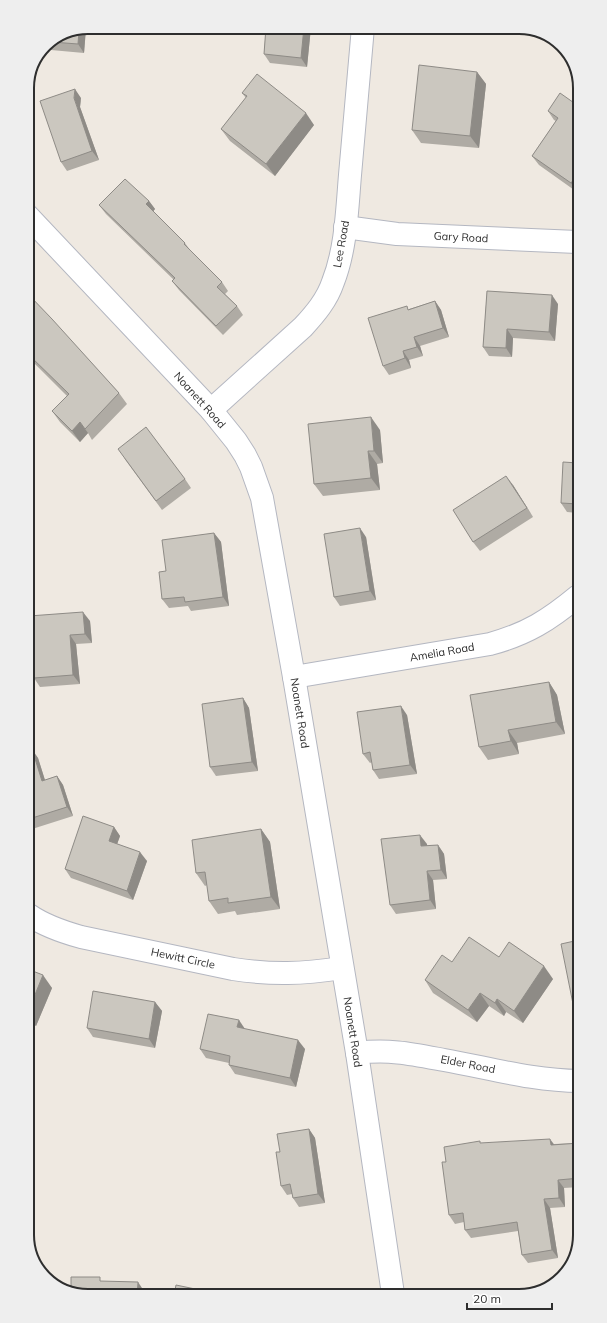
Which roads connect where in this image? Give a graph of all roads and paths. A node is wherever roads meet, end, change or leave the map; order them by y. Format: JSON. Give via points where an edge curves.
{"nodes":[{"id":1,"x":362,"y":34,"type":"edge"},
{"id":2,"x":34,"y":221,"type":"edge"},
{"id":3,"x":345,"y":227,"type":"junction"},
{"id":4,"x":573,"y":242,"type":"edge"},
{"id":5,"x":210,"y":410,"type":"junction"},
{"id":6,"x":573,"y":600,"type":"edge"},
{"id":7,"x":294,"y":677,"type":"junction"},
{"id":8,"x":34,"y":918,"type":"edge"},
{"id":9,"x":342,"y":968,"type":"junction"},
{"id":10,"x":357,"y":1054,"type":"junction"},
{"id":11,"x":573,"y":1081,"type":"edge"},
{"id":12,"x":393,"y":1289,"type":"edge"}],
"edges":[{"from":1,"to":3,"type":"street","name":"Lee Road"},
{"from":2,"to":5,"type":"street","name":"Noanett Road"},
{"from":3,"to":4,"type":"street","name":"Gary Road","via":[[397,234]]},
{"from":3,"to":5,"type":"street","name":"Lee Road","via":[[333,283],[315,314],[288,342]]},
{"from":5,"to":7,"type":"street","name":"Noanett Road","via":[[245,455],[252,467],[262,498]]},
{"from":6,"to":7,"type":"street","name":"Amelia Road","via":[[546,620],[511,639]]},
{"from":7,"to":9,"type":"street","name":"Noanett Road"},
{"from":8,"to":9,"type":"street","name":"Hewitt Circle","via":[[70,934],[233,969],[289,974]]},
{"from":9,"to":10,"type":"street","name":"Noanett Road"},
{"from":10,"to":11,"type":"street","name":"Elder Road","via":[[383,1051],[407,1053],[539,1078]]},
{"from":10,"to":12,"type":"street","name":"Noanett Road"}]}
